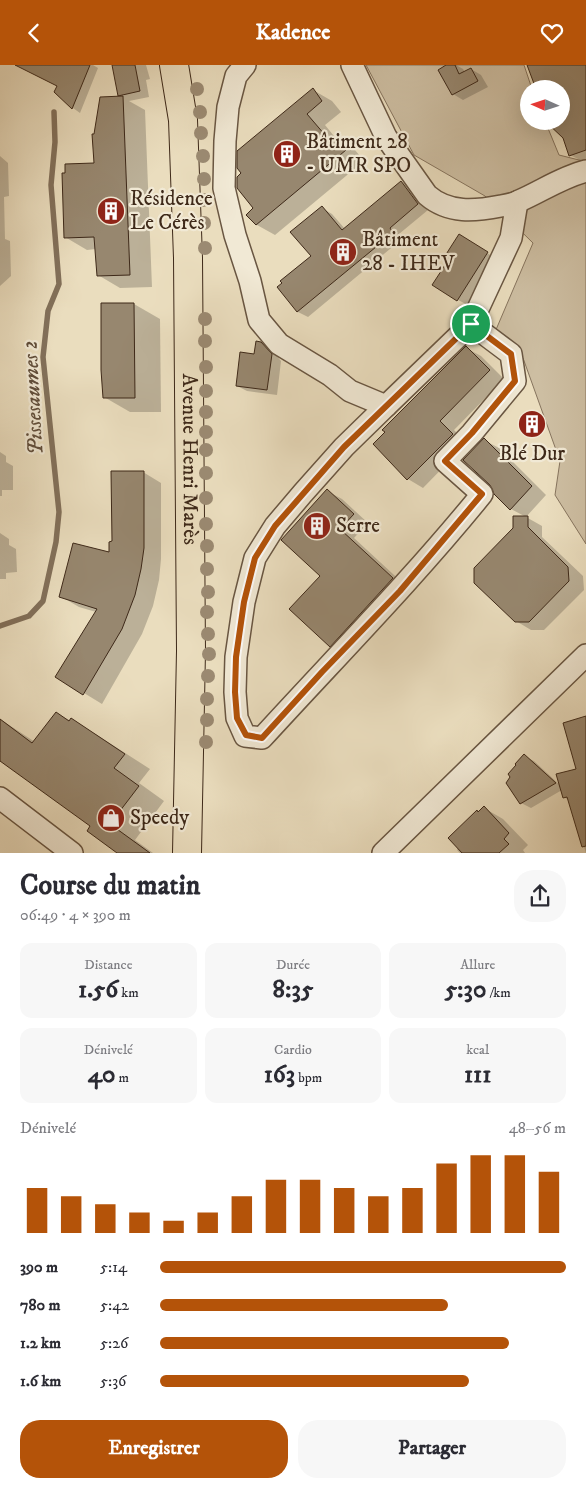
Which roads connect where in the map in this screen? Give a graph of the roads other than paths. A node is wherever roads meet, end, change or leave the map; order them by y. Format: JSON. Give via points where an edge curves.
{"nodes":[{"id":1,"x":174,"y":65,"type":"edge"},
{"id":2,"x":245,"y":65,"type":"edge"},
{"id":3,"x":352,"y":65,"type":"edge"},
{"id":4,"x":586,"y":171,"type":"edge"},
{"id":5,"x":517,"y":202,"type":"junction"},
{"id":6,"x":471,"y":324,"type":"junction"},
{"id":7,"x":386,"y":406,"type":"junction"},
{"id":8,"x":586,"y":655,"type":"edge"},
{"id":9,"x":0,"y":798,"type":"edge"},
{"id":10,"x":72,"y":853,"type":"edge"},
{"id":11,"x":187,"y":853,"type":"edge"},
{"id":12,"x":383,"y":853,"type":"edge"}],
"edges":[{"from":1,"to":11,"type":"main road","name":"Avenue Henri Marès","via":[[183,119],[188,258],[191,651]]},
{"from":2,"to":7,"type":"street","via":[[236,76],[228,107],[224,188],[259,320],[279,344],[350,391]]},
{"from":3,"to":5,"type":"street","via":[[386,137],[435,202],[456,210],[478,211]]},
{"from":4,"to":5,"type":"street","via":[[569,175]]},
{"from":5,"to":6,"type":"street","via":[[510,238]]},
{"from":6,"to":7,"type":"street"},
{"from":6,"to":7,"type":"street","via":[[511,354],[515,381],[445,461],[482,494],[400,591],[262,738],[246,735],[237,718],[236,657],[244,602],[255,558],[275,526],[344,447]]},
{"from":8,"to":12,"type":"street"},
{"from":9,"to":10,"type":"street"}]}
